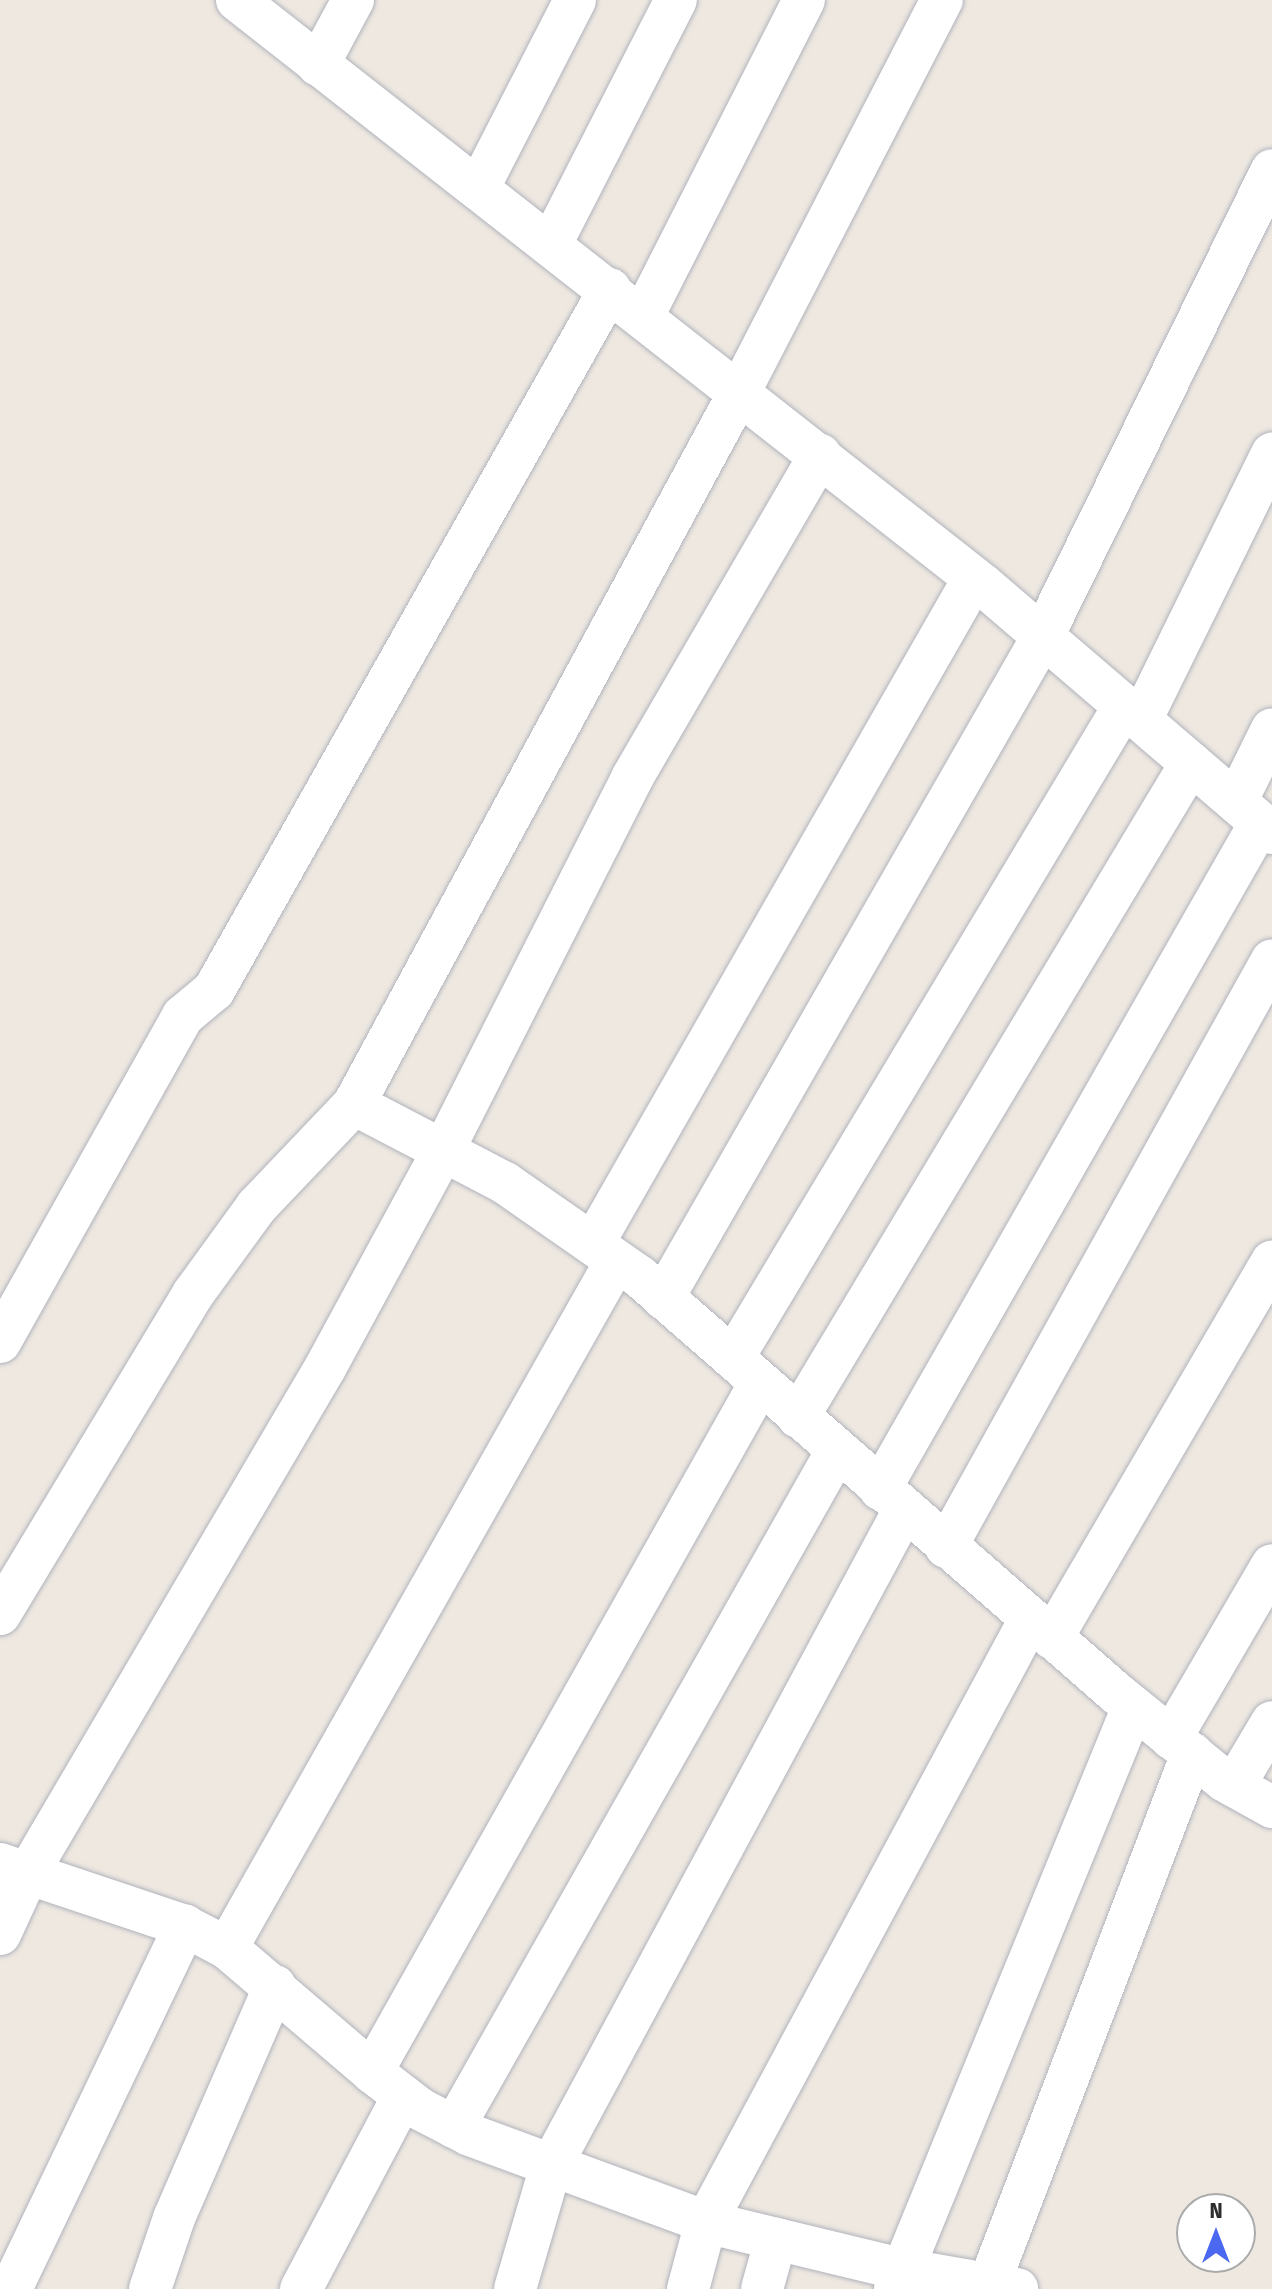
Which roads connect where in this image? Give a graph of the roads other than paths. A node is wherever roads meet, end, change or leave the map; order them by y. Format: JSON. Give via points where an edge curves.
{"nodes":[{"id":1,"x":237,"y":0,"type":"edge"},
{"id":2,"x":353,"y":0,"type":"edge"},
{"id":3,"x":575,"y":0,"type":"edge"},
{"id":4,"x":676,"y":0,"type":"edge"},
{"id":5,"x":804,"y":0,"type":"edge"},
{"id":6,"x":942,"y":0,"type":"edge"},
{"id":7,"x":318,"y":65,"type":"junction"},
{"id":8,"x":1272,"y":170,"type":"edge"},
{"id":9,"x":478,"y":189,"type":"junction"},
{"id":10,"x":551,"y":244,"type":"junction"},
{"id":11,"x":610,"y":289,"type":"junction"},
{"id":12,"x":644,"y":314,"type":"junction"},
{"id":13,"x":740,"y":391,"type":"junction"},
{"id":14,"x":1272,"y":454,"type":"edge"},
{"id":15,"x":820,"y":455,"type":"junction"},
{"id":16,"x":974,"y":578,"type":"junction"},
{"id":17,"x":1043,"y":636,"type":"junction"},
{"id":18,"x":1132,"y":713,"type":"junction"},
{"id":19,"x":1272,"y":729,"type":"edge"},
{"id":20,"x":1191,"y":763,"type":"junction"},
{"id":21,"x":1256,"y":819,"type":"edge"},
{"id":22,"x":1272,"y":960,"type":"edge"},
{"id":23,"x":354,"y":1104,"type":"junction"},
{"id":24,"x":443,"y":1151,"type":"junction"},
{"id":25,"x":605,"y":1253,"type":"junction"},
{"id":26,"x":1272,"y":1262,"type":"edge"},
{"id":27,"x":663,"y":1298,"type":"junction"},
{"id":28,"x":0,"y":1342,"type":"edge"},
{"id":29,"x":746,"y":1370,"type":"junction"},
{"id":30,"x":798,"y":1417,"type":"junction"},
{"id":31,"x":837,"y":1451,"type":"junction"},
{"id":32,"x":892,"y":1500,"type":"junction"},
{"id":33,"x":946,"y":1547,"type":"junction"},
{"id":34,"x":1272,"y":1565,"type":"edge"},
{"id":35,"x":0,"y":1614,"type":"edge"},
{"id":36,"x":1041,"y":1628,"type":"junction"},
{"id":37,"x":1133,"y":1707,"type":"junction"},
{"id":38,"x":1272,"y":1722,"type":"edge"},
{"id":39,"x":1182,"y":1746,"type":"junction"},
{"id":40,"x":1234,"y":1786,"type":"junction"},
{"id":41,"x":1272,"y":1807,"type":"edge"},
{"id":42,"x":14,"y":1869,"type":"edge"},
{"id":43,"x":185,"y":1926,"type":"junction"},
{"id":44,"x":0,"y":1934,"type":"edge"},
{"id":45,"x":227,"y":1948,"type":"junction"},
{"id":46,"x":275,"y":1986,"type":"junction"},
{"id":47,"x":388,"y":2084,"type":"junction"},
{"id":48,"x":454,"y":2127,"type":"junction"},
{"id":49,"x":551,"y":2166,"type":"junction"},
{"id":50,"x":706,"y":2222,"type":"junction"},
{"id":51,"x":776,"y":2239,"type":"junction"},
{"id":52,"x":898,"y":2279,"type":"edge"},
{"id":53,"x":1003,"y":2287,"type":"edge"},
{"id":54,"x":11,"y":2289,"type":"edge"},
{"id":55,"x":150,"y":2289,"type":"edge"},
{"id":56,"x":301,"y":2289,"type":"edge"},
{"id":57,"x":515,"y":2289,"type":"edge"},
{"id":58,"x":688,"y":2289,"type":"edge"},
{"id":59,"x":762,"y":2289,"type":"edge"}],
"edges":[{"from":1,"to":7,"type":"street"},
{"from":2,"to":7,"type":"street"},
{"from":3,"to":9,"type":"street"},
{"from":4,"to":10,"type":"street"},
{"from":5,"to":12,"type":"street"},
{"from":6,"to":13,"type":"street"},
{"from":7,"to":9,"type":"street"},
{"from":8,"to":17,"type":"street"},
{"from":9,"to":10,"type":"street"},
{"from":10,"to":11,"type":"street"},
{"from":11,"to":12,"type":"street"},
{"from":11,"to":28,"type":"street","via":[[214,990],[183,1016]]},
{"from":12,"to":13,"type":"street"},
{"from":13,"to":15,"type":"street"},
{"from":13,"to":23,"type":"street"},
{"from":14,"to":18,"type":"street"},
{"from":15,"to":16,"type":"street"},
{"from":15,"to":24,"type":"street","via":[[632,778]]},
{"from":16,"to":17,"type":"street"},
{"from":16,"to":25,"type":"street"},
{"from":17,"to":18,"type":"street"},
{"from":17,"to":27,"type":"street"},
{"from":18,"to":20,"type":"street"},
{"from":18,"to":29,"type":"street"},
{"from":19,"to":21,"type":"street"},
{"from":20,"to":21,"type":"street"},
{"from":20,"to":30,"type":"street"},
{"from":21,"to":32,"type":"street"},
{"from":22,"to":33,"type":"street"},
{"from":23,"to":24,"type":"street"},
{"from":23,"to":35,"type":"street","via":[[257,1206],[193,1294]]},
{"from":24,"to":25,"type":"street","via":[[505,1183]]},
{"from":24,"to":42,"type":"street","via":[[325,1368]]},
{"from":25,"to":27,"type":"street"},
{"from":25,"to":45,"type":"street"},
{"from":26,"to":36,"type":"street"},
{"from":27,"to":29,"type":"street"},
{"from":29,"to":30,"type":"street"},
{"from":29,"to":47,"type":"street"},
{"from":30,"to":31,"type":"street"},
{"from":31,"to":32,"type":"street"},
{"from":31,"to":48,"type":"street"},
{"from":32,"to":33,"type":"street"},
{"from":32,"to":49,"type":"street"},
{"from":33,"to":36,"type":"street"},
{"from":34,"to":39,"type":"street"},
{"from":36,"to":37,"type":"street"},
{"from":36,"to":50,"type":"street"},
{"from":37,"to":39,"type":"street"},
{"from":37,"to":52,"type":"street"},
{"from":38,"to":40,"type":"street"},
{"from":39,"to":40,"type":"street"},
{"from":39,"to":53,"type":"street"},
{"from":40,"to":41,"type":"street"},
{"from":42,"to":43,"type":"street"},
{"from":42,"to":44,"type":"street"},
{"from":43,"to":45,"type":"street"},
{"from":43,"to":54,"type":"street"},
{"from":45,"to":46,"type":"street"},
{"from":46,"to":47,"type":"street"},
{"from":46,"to":55,"type":"street","via":[[174,2218]]},
{"from":47,"to":48,"type":"street"},
{"from":47,"to":56,"type":"street"},
{"from":48,"to":49,"type":"street"},
{"from":49,"to":50,"type":"street"},
{"from":49,"to":57,"type":"street"},
{"from":50,"to":51,"type":"street"},
{"from":50,"to":58,"type":"street"},
{"from":51,"to":52,"type":"street"},
{"from":51,"to":59,"type":"street"},
{"from":52,"to":53,"type":"street"}]}
